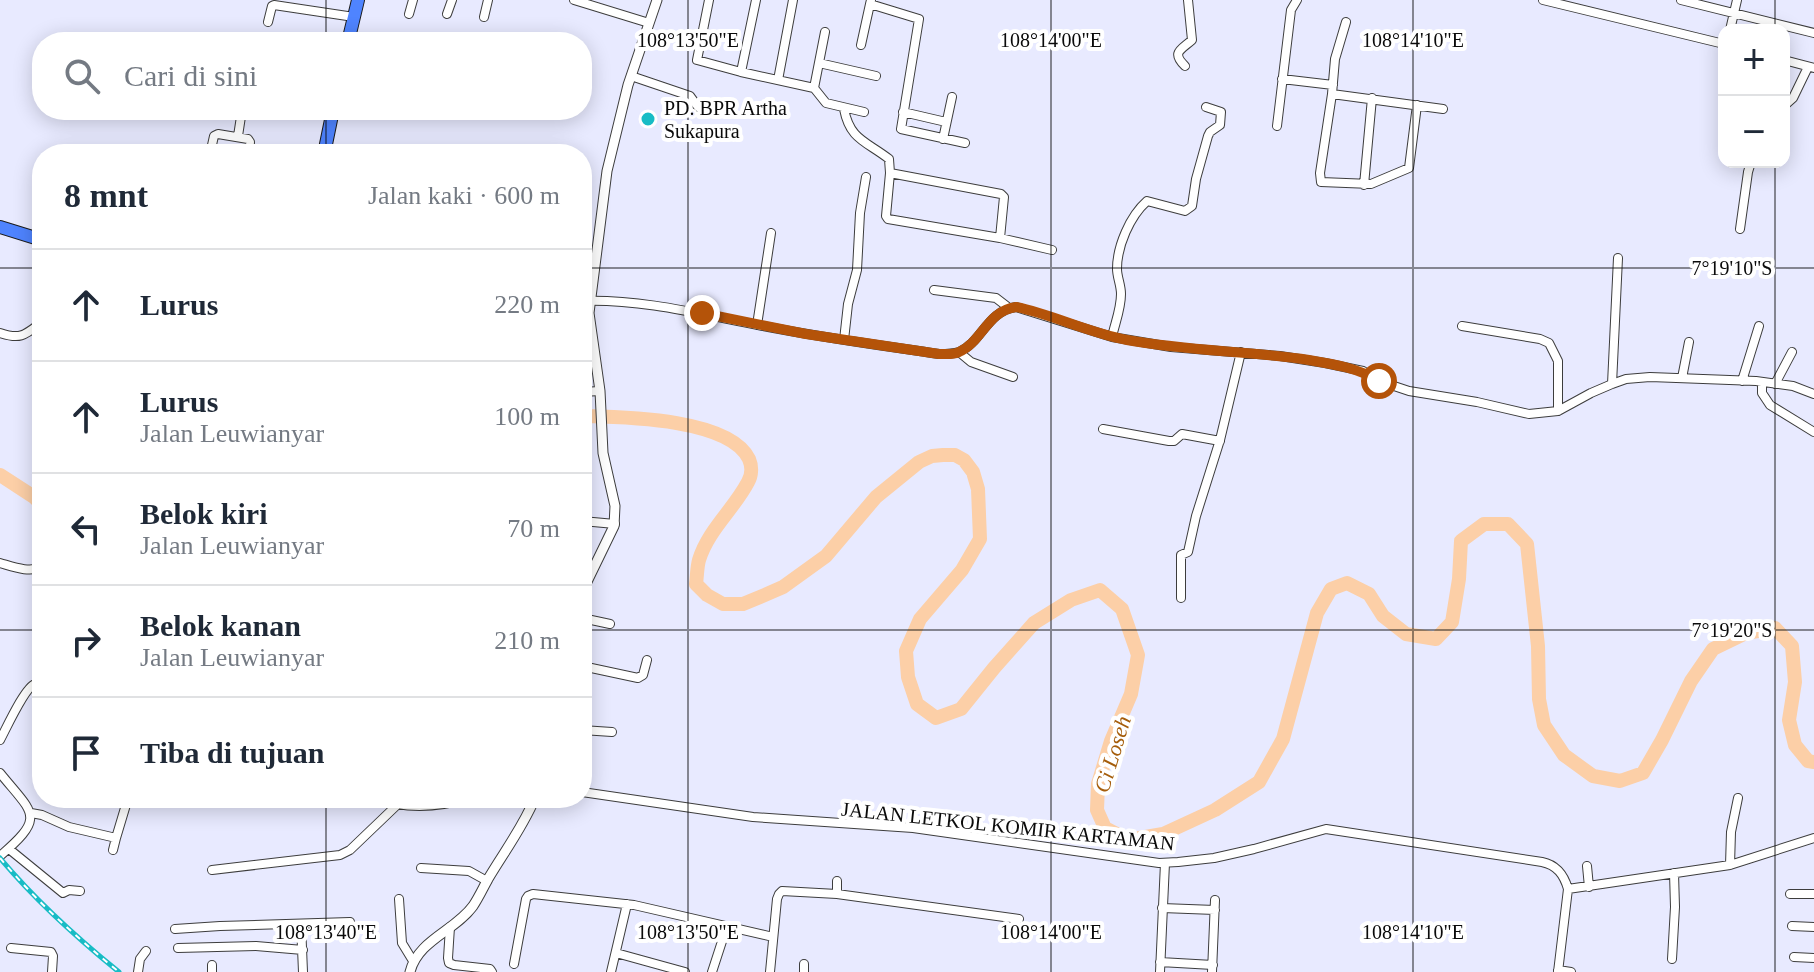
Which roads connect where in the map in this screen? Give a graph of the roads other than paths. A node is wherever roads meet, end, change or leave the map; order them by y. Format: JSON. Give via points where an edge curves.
{"nodes":[{"id":1,"x":358,"y":0,"type":"edge"},
{"id":2,"x":413,"y":0,"type":"edge"},
{"id":3,"x":452,"y":0,"type":"edge"},
{"id":4,"x":488,"y":0,"type":"edge"},
{"id":5,"x":574,"y":0,"type":"edge"},
{"id":6,"x":657,"y":0,"type":"edge"},
{"id":7,"x":709,"y":0,"type":"edge"},
{"id":8,"x":756,"y":0,"type":"edge"},
{"id":9,"x":793,"y":0,"type":"edge"},
{"id":10,"x":1188,"y":0,"type":"edge"},
{"id":11,"x":1286,"y":0,"type":"edge"},
{"id":12,"x":1297,"y":0,"type":"edge"},
{"id":13,"x":1543,"y":0,"type":"edge"},
{"id":14,"x":1582,"y":0,"type":"edge"},
{"id":15,"x":1681,"y":0,"type":"edge"},
{"id":16,"x":1737,"y":0,"type":"edge"},
{"id":17,"x":870,"y":2,"type":"edge"},
{"id":18,"x":1291,"y":10,"type":"junction"},
{"id":19,"x":1580,"y":10,"type":"junction"},
{"id":20,"x":1734,"y":13,"type":"junction"},
{"id":21,"x":409,"y":14,"type":"dead end"},
{"id":22,"x":447,"y":14,"type":"dead end"},
{"id":23,"x":354,"y":17,"type":"junction"},
{"id":24,"x":484,"y":17,"type":"dead end"},
{"id":25,"x":268,"y":22,"type":"dead end"},
{"id":26,"x":1346,"y":22,"type":"dead end"},
{"id":27,"x":649,"y":23,"type":"junction"},
{"id":28,"x":1731,"y":24,"type":"edge"},
{"id":29,"x":350,"y":32,"type":"edge"},
{"id":30,"x":825,"y":32,"type":"dead end"},
{"id":31,"x":1814,"y":33,"type":"edge"},
{"id":32,"x":1718,"y":43,"type":"edge"},
{"id":33,"x":861,"y":45,"type":"dead end"},
{"id":34,"x":1790,"y":62,"type":"edge"},
{"id":35,"x":819,"y":63,"type":"junction"},
{"id":36,"x":1185,"y":66,"type":"dead end"},
{"id":37,"x":1811,"y":68,"type":"edge"},
{"id":38,"x":741,"y":72,"type":"junction"},
{"id":39,"x":631,"y":76,"type":"junction"},
{"id":40,"x":876,"y":76,"type":"dead end"},
{"id":41,"x":1282,"y":79,"type":"junction"},
{"id":42,"x":778,"y":80,"type":"junction"},
{"id":43,"x":814,"y":88,"type":"junction"},
{"id":44,"x":1333,"y":90,"type":"junction"},
{"id":45,"x":952,"y":97,"type":"dead end"},
{"id":46,"x":1372,"y":98,"type":"junction"},
{"id":47,"x":1790,"y":101,"type":"edge"},
{"id":48,"x":1417,"y":105,"type":"junction"},
{"id":49,"x":1206,"y":107,"type":"dead end"},
{"id":50,"x":844,"y":109,"type":"junction"},
{"id":51,"x":1443,"y":109,"type":"dead end"},
{"id":52,"x":710,"y":110,"type":"dead end"},
{"id":53,"x":864,"y":112,"type":"dead end"},
{"id":54,"x":903,"y":112,"type":"junction"},
{"id":55,"x":240,"y":120,"type":"edge"},
{"id":56,"x":331,"y":120,"type":"edge"},
{"id":57,"x":946,"y":122,"type":"junction"},
{"id":58,"x":1277,"y":126,"type":"dead end"},
{"id":59,"x":238,"y":136,"type":"junction"},
{"id":60,"x":943,"y":139,"type":"junction"},
{"id":61,"x":965,"y":143,"type":"dead end"},
{"id":62,"x":211,"y":144,"type":"edge"},
{"id":63,"x":250,"y":144,"type":"edge"},
{"id":64,"x":326,"y":144,"type":"edge"},
{"id":65,"x":1749,"y":168,"type":"edge"},
{"id":66,"x":890,"y":173,"type":"junction"},
{"id":67,"x":866,"y":177,"type":"dead end"},
{"id":68,"x":1364,"y":185,"type":"junction"},
{"id":69,"x":0,"y":227,"type":"edge"},
{"id":70,"x":1740,"y":229,"type":"dead end"},
{"id":71,"x":771,"y":233,"type":"dead end"},
{"id":72,"x":32,"y":237,"type":"edge"},
{"id":73,"x":1000,"y":238,"type":"junction"},
{"id":74,"x":1052,"y":250,"type":"dead end"},
{"id":75,"x":1618,"y":258,"type":"dead end"},
{"id":76,"x":592,"y":264,"type":"edge"},
{"id":77,"x":934,"y":290,"type":"dead end"},
{"id":78,"x":592,"y":301,"type":"edge"},
{"id":79,"x":1009,"y":308,"type":"junction"},
{"id":80,"x":757,"y":325,"type":"junction"},
{"id":81,"x":1462,"y":326,"type":"dead end"},
{"id":82,"x":1759,"y":326,"type":"dead end"},
{"id":83,"x":32,"y":330,"type":"edge"},
{"id":84,"x":0,"y":333,"type":"edge"},
{"id":85,"x":1112,"y":337,"type":"junction"},
{"id":86,"x":592,"y":338,"type":"edge"},
{"id":87,"x":844,"y":340,"type":"junction"},
{"id":88,"x":1689,"y":342,"type":"dead end"},
{"id":89,"x":959,"y":352,"type":"junction"},
{"id":90,"x":1241,"y":352,"type":"junction"},
{"id":91,"x":1792,"y":352,"type":"dead end"},
{"id":92,"x":1013,"y":377,"type":"dead end"},
{"id":93,"x":1682,"y":378,"type":"junction"},
{"id":94,"x":1742,"y":381,"type":"junction"},
{"id":95,"x":1762,"y":382,"type":"junction"},
{"id":96,"x":1612,"y":384,"type":"junction"},
{"id":97,"x":1775,"y":384,"type":"junction"},
{"id":98,"x":592,"y":391,"type":"edge"},
{"id":99,"x":600,"y":391,"type":"junction"},
{"id":100,"x":1814,"y":394,"type":"edge"},
{"id":101,"x":1558,"y":411,"type":"junction"},
{"id":102,"x":1103,"y":429,"type":"dead end"},
{"id":103,"x":1814,"y":432,"type":"edge"},
{"id":104,"x":1220,"y":441,"type":"junction"},
{"id":105,"x":592,"y":522,"type":"edge"},
{"id":106,"x":615,"y":524,"type":"junction"},
{"id":107,"x":0,"y":563,"type":"edge"},
{"id":108,"x":32,"y":570,"type":"edge"},
{"id":109,"x":592,"y":571,"type":"edge"},
{"id":110,"x":1181,"y":598,"type":"dead end"},
{"id":111,"x":592,"y":620,"type":"edge"},
{"id":112,"x":610,"y":624,"type":"dead end"},
{"id":113,"x":647,"y":660,"type":"dead end"},
{"id":114,"x":592,"y":668,"type":"edge"},
{"id":115,"x":32,"y":686,"type":"edge"},
{"id":116,"x":592,"y":731,"type":"edge"},
{"id":117,"x":612,"y":732,"type":"dead end"},
{"id":118,"x":0,"y":740,"type":"edge"},
{"id":119,"x":0,"y":773,"type":"edge"},
{"id":120,"x":592,"y":793,"type":"edge"},
{"id":121,"x":1738,"y":798,"type":"dead end"},
{"id":122,"x":125,"y":808,"type":"edge"},
{"id":123,"x":394,"y":808,"type":"edge"},
{"id":124,"x":530,"y":808,"type":"edge"},
{"id":125,"x":31,"y":813,"type":"junction"},
{"id":126,"x":116,"y":838,"type":"junction"},
{"id":127,"x":1814,"y":838,"type":"edge"},
{"id":128,"x":9,"y":849,"type":"junction"},
{"id":129,"x":113,"y":850,"type":"dead end"},
{"id":130,"x":0,"y":856,"type":"edge"},
{"id":131,"x":1165,"y":863,"type":"junction"},
{"id":132,"x":1730,"y":865,"type":"junction"},
{"id":133,"x":1587,"y":866,"type":"dead end"},
{"id":134,"x":421,"y":868,"type":"dead end"},
{"id":135,"x":212,"y":870,"type":"dead end"},
{"id":136,"x":1674,"y":873,"type":"junction"},
{"id":137,"x":487,"y":881,"type":"junction"},
{"id":138,"x":837,"y":881,"type":"dead end"},
{"id":139,"x":1589,"y":887,"type":"junction"},
{"id":140,"x":1568,"y":889,"type":"junction"},
{"id":141,"x":80,"y":891,"type":"dead end"},
{"id":142,"x":837,"y":894,"type":"junction"},
{"id":143,"x":1790,"y":894,"type":"dead end"},
{"id":144,"x":1814,"y":894,"type":"edge"},
{"id":145,"x":399,"y":899,"type":"dead end"},
{"id":146,"x":627,"y":904,"type":"junction"},
{"id":147,"x":1162,"y":908,"type":"junction"},
{"id":148,"x":1019,"y":919,"type":"dead end"},
{"id":149,"x":350,"y":922,"type":"dead end"},
{"id":150,"x":301,"y":924,"type":"junction"},
{"id":151,"x":727,"y":926,"type":"junction"},
{"id":152,"x":1792,"y":926,"type":"dead end"},
{"id":153,"x":450,"y":927,"type":"junction"},
{"id":154,"x":1814,"y":927,"type":"edge"},
{"id":155,"x":175,"y":929,"type":"dead end"},
{"id":156,"x":773,"y":937,"type":"junction"},
{"id":157,"x":11,"y":948,"type":"dead end"},
{"id":158,"x":178,"y":948,"type":"dead end"},
{"id":159,"x":303,"y":950,"type":"junction"},
{"id":160,"x":146,"y":951,"type":"dead end"},
{"id":161,"x":616,"y":953,"type":"junction"},
{"id":162,"x":1794,"y":957,"type":"dead end"},
{"id":163,"x":1814,"y":958,"type":"edge"},
{"id":164,"x":1672,"y":959,"type":"dead end"},
{"id":165,"x":514,"y":964,"type":"dead end"},
{"id":166,"x":412,"y":967,"type":"edge"},
{"id":167,"x":1160,"y":967,"type":"edge"},
{"id":168,"x":1212,"y":968,"type":"edge"},
{"id":169,"x":1558,"y":971,"type":"edge"},
{"id":170,"x":52,"y":972,"type":"edge"},
{"id":171,"x":138,"y":972,"type":"edge"},
{"id":172,"x":303,"y":972,"type":"edge"},
{"id":173,"x":492,"y":972,"type":"edge"},
{"id":174,"x":611,"y":972,"type":"edge"},
{"id":175,"x":685,"y":972,"type":"edge"},
{"id":176,"x":712,"y":972,"type":"edge"},
{"id":177,"x":770,"y":972,"type":"edge"},
{"id":178,"x":1571,"y":972,"type":"edge"}],
"edges":[{"from":1,"to":23,"type":"highway"},
{"from":2,"to":21,"type":"street"},
{"from":3,"to":22,"type":"street"},
{"from":4,"to":24,"type":"street"},
{"from":5,"to":27,"type":"street"},
{"from":6,"to":27,"type":"street"},
{"from":7,"to":38,"type":"street","via":[[697,59]]},
{"from":8,"to":38,"type":"street"},
{"from":9,"to":42,"type":"street"},
{"from":10,"to":36,"type":"street","via":[[1192,40],[1178,52]]},
{"from":11,"to":18,"type":"street"},
{"from":12,"to":18,"type":"street"},
{"from":13,"to":19,"type":"street"},
{"from":14,"to":19,"type":"street"},
{"from":15,"to":20,"type":"street"},
{"from":16,"to":20,"type":"street"},
{"from":17,"to":33,"type":"street"},
{"from":17,"to":54,"type":"street","via":[[919,19]]},
{"from":18,"to":41,"type":"street"},
{"from":19,"to":32,"type":"street"},
{"from":20,"to":28,"type":"street"},
{"from":20,"to":31,"type":"street"},
{"from":23,"to":25,"type":"street","via":[[274,5]]},
{"from":23,"to":29,"type":"highway"},
{"from":26,"to":44,"type":"street"},
{"from":27,"to":39,"type":"street"},
{"from":30,"to":35,"type":"street"},
{"from":34,"to":37,"type":"street"},
{"from":35,"to":40,"type":"street"},
{"from":35,"to":43,"type":"street"},
{"from":37,"to":47,"type":"street"},
{"from":38,"to":42,"type":"street"},
{"from":39,"to":52,"type":"street","via":[[690,96],[698,107]]},
{"from":39,"to":76,"type":"street","via":[[607,171]]},
{"from":41,"to":44,"type":"street"},
{"from":41,"to":58,"type":"street"},
{"from":42,"to":43,"type":"street"},
{"from":43,"to":50,"type":"street","via":[[826,103]]},
{"from":44,"to":46,"type":"street"},
{"from":44,"to":68,"type":"street","via":[[1320,179]]},
{"from":45,"to":57,"type":"street"},
{"from":46,"to":48,"type":"street"},
{"from":46,"to":68,"type":"street"},
{"from":48,"to":51,"type":"street"},
{"from":48,"to":68,"type":"street","via":[[1409,168]]},
{"from":49,"to":85,"type":"street","via":[[1221,112],[1220,125],[1208,136],[1192,206],[1185,211],[1147,201],[1128,225],[1117,269],[1121,295]]},
{"from":50,"to":53,"type":"street"},
{"from":50,"to":66,"type":"street","via":[[849,128],[889,159]]},
{"from":54,"to":57,"type":"street"},
{"from":54,"to":60,"type":"street","via":[[902,130]]},
{"from":55,"to":59,"type":"street"},
{"from":56,"to":64,"type":"highway"},
{"from":57,"to":60,"type":"street"},
{"from":59,"to":62,"type":"street","via":[[216,134]]},
{"from":59,"to":63,"type":"street"},
{"from":60,"to":61,"type":"street"},
{"from":65,"to":70,"type":"street"},
{"from":66,"to":73,"type":"street","via":[[1001,194]]},
{"from":66,"to":73,"type":"street","via":[[888,219]]},
{"from":67,"to":87,"type":"street"},
{"from":69,"to":72,"type":"highway"},
{"from":71,"to":80,"type":"street"},
{"from":73,"to":74,"type":"street"},
{"from":75,"to":96,"type":"street"},
{"from":77,"to":79,"type":"street","via":[[996,298]]},
{"from":78,"to":80,"type":"street","via":[[676,308]]},
{"from":79,"to":85,"type":"street"},
{"from":79,"to":89,"type":"street"},
{"from":80,"to":87,"type":"street"},
{"from":81,"to":101,"type":"street","via":[[1549,343],[1559,366]]},
{"from":82,"to":94,"type":"street"},
{"from":83,"to":84,"type":"street","via":[[24,336]]},
{"from":85,"to":90,"type":"street"},
{"from":86,"to":99,"type":"street"},
{"from":87,"to":89,"type":"street","via":[[939,354]]},
{"from":88,"to":93,"type":"street"},
{"from":89,"to":92,"type":"street","via":[[971,362]]},
{"from":90,"to":101,"type":"street","via":[[1363,371],[1409,391],[1521,413]]},
{"from":90,"to":104,"type":"street"},
{"from":91,"to":97,"type":"street"},
{"from":93,"to":94,"type":"street"},
{"from":93,"to":96,"type":"street"},
{"from":94,"to":95,"type":"street"},
{"from":95,"to":97,"type":"street"},
{"from":95,"to":103,"type":"street","via":[[1770,405]]},
{"from":96,"to":101,"type":"street"},
{"from":97,"to":100,"type":"street"},
{"from":98,"to":99,"type":"street"},
{"from":99,"to":106,"type":"street"},
{"from":102,"to":104,"type":"street","via":[[1169,441],[1182,434]]},
{"from":104,"to":110,"type":"street","via":[[1188,552],[1181,555]]},
{"from":105,"to":106,"type":"street"},
{"from":106,"to":109,"type":"street"},
{"from":107,"to":108,"type":"street"},
{"from":111,"to":112,"type":"street"},
{"from":113,"to":114,"type":"street","via":[[636,679]]},
{"from":115,"to":118,"type":"street"},
{"from":116,"to":117,"type":"street"},
{"from":119,"to":125,"type":"street"},
{"from":120,"to":131,"type":"street","name":"JALAN LETKOL KOMIR KARTAMAN"},
{"from":121,"to":132,"type":"street"},
{"from":122,"to":126,"type":"street"},
{"from":123,"to":135,"type":"street","via":[[340,855]]},
{"from":124,"to":137,"type":"street"},
{"from":125,"to":126,"type":"street"},
{"from":125,"to":128,"type":"street","via":[[28,828]]},
{"from":126,"to":129,"type":"street"},
{"from":127,"to":132,"type":"street"},
{"from":128,"to":130,"type":"street"},
{"from":128,"to":141,"type":"street","via":[[63,893]]},
{"from":131,"to":140,"type":"street","name":"JALAN LETKOL KOMIR KARTAMAN","via":[[1214,858],[1326,829],[1546,863],[1562,875]]},
{"from":131,"to":147,"type":"street"},
{"from":132,"to":136,"type":"street"},
{"from":133,"to":139,"type":"street"},
{"from":134,"to":137,"type":"street","via":[[469,871]]},
{"from":136,"to":139,"type":"street"},
{"from":136,"to":164,"type":"street"},
{"from":137,"to":153,"type":"street","via":[[472,907]]},
{"from":138,"to":142,"type":"street"},
{"from":139,"to":140,"type":"street"},
{"from":140,"to":169,"type":"street"},
{"from":142,"to":148,"type":"street"},
{"from":142,"to":156,"type":"street","via":[[781,891]]},
{"from":143,"to":144,"type":"street"},
{"from":145,"to":166,"type":"street","via":[[402,943]]},
{"from":146,"to":151,"type":"street"},
{"from":146,"to":161,"type":"street"},
{"from":146,"to":165,"type":"street","via":[[529,895]]},
{"from":147,"to":167,"type":"street"},
{"from":147,"to":168,"type":"street","via":[[1215,905]]},
{"from":149,"to":150,"type":"street"},
{"from":150,"to":155,"type":"street"},
{"from":150,"to":159,"type":"street"},
{"from":151,"to":156,"type":"street"},
{"from":151,"to":176,"type":"street"},
{"from":152,"to":154,"type":"street"},
{"from":153,"to":166,"type":"street","via":[[421,950]]},
{"from":153,"to":173,"type":"street","via":[[449,963]]},
{"from":156,"to":177,"type":"street"},
{"from":157,"to":170,"type":"street","via":[[51,952]]},
{"from":158,"to":159,"type":"street"},
{"from":159,"to":172,"type":"street"},
{"from":160,"to":171,"type":"street"},
{"from":161,"to":174,"type":"street"},
{"from":161,"to":175,"type":"street"},
{"from":162,"to":163,"type":"street"},
{"from":167,"to":168,"type":"street"},
{"from":169,"to":178,"type":"street"}]}
